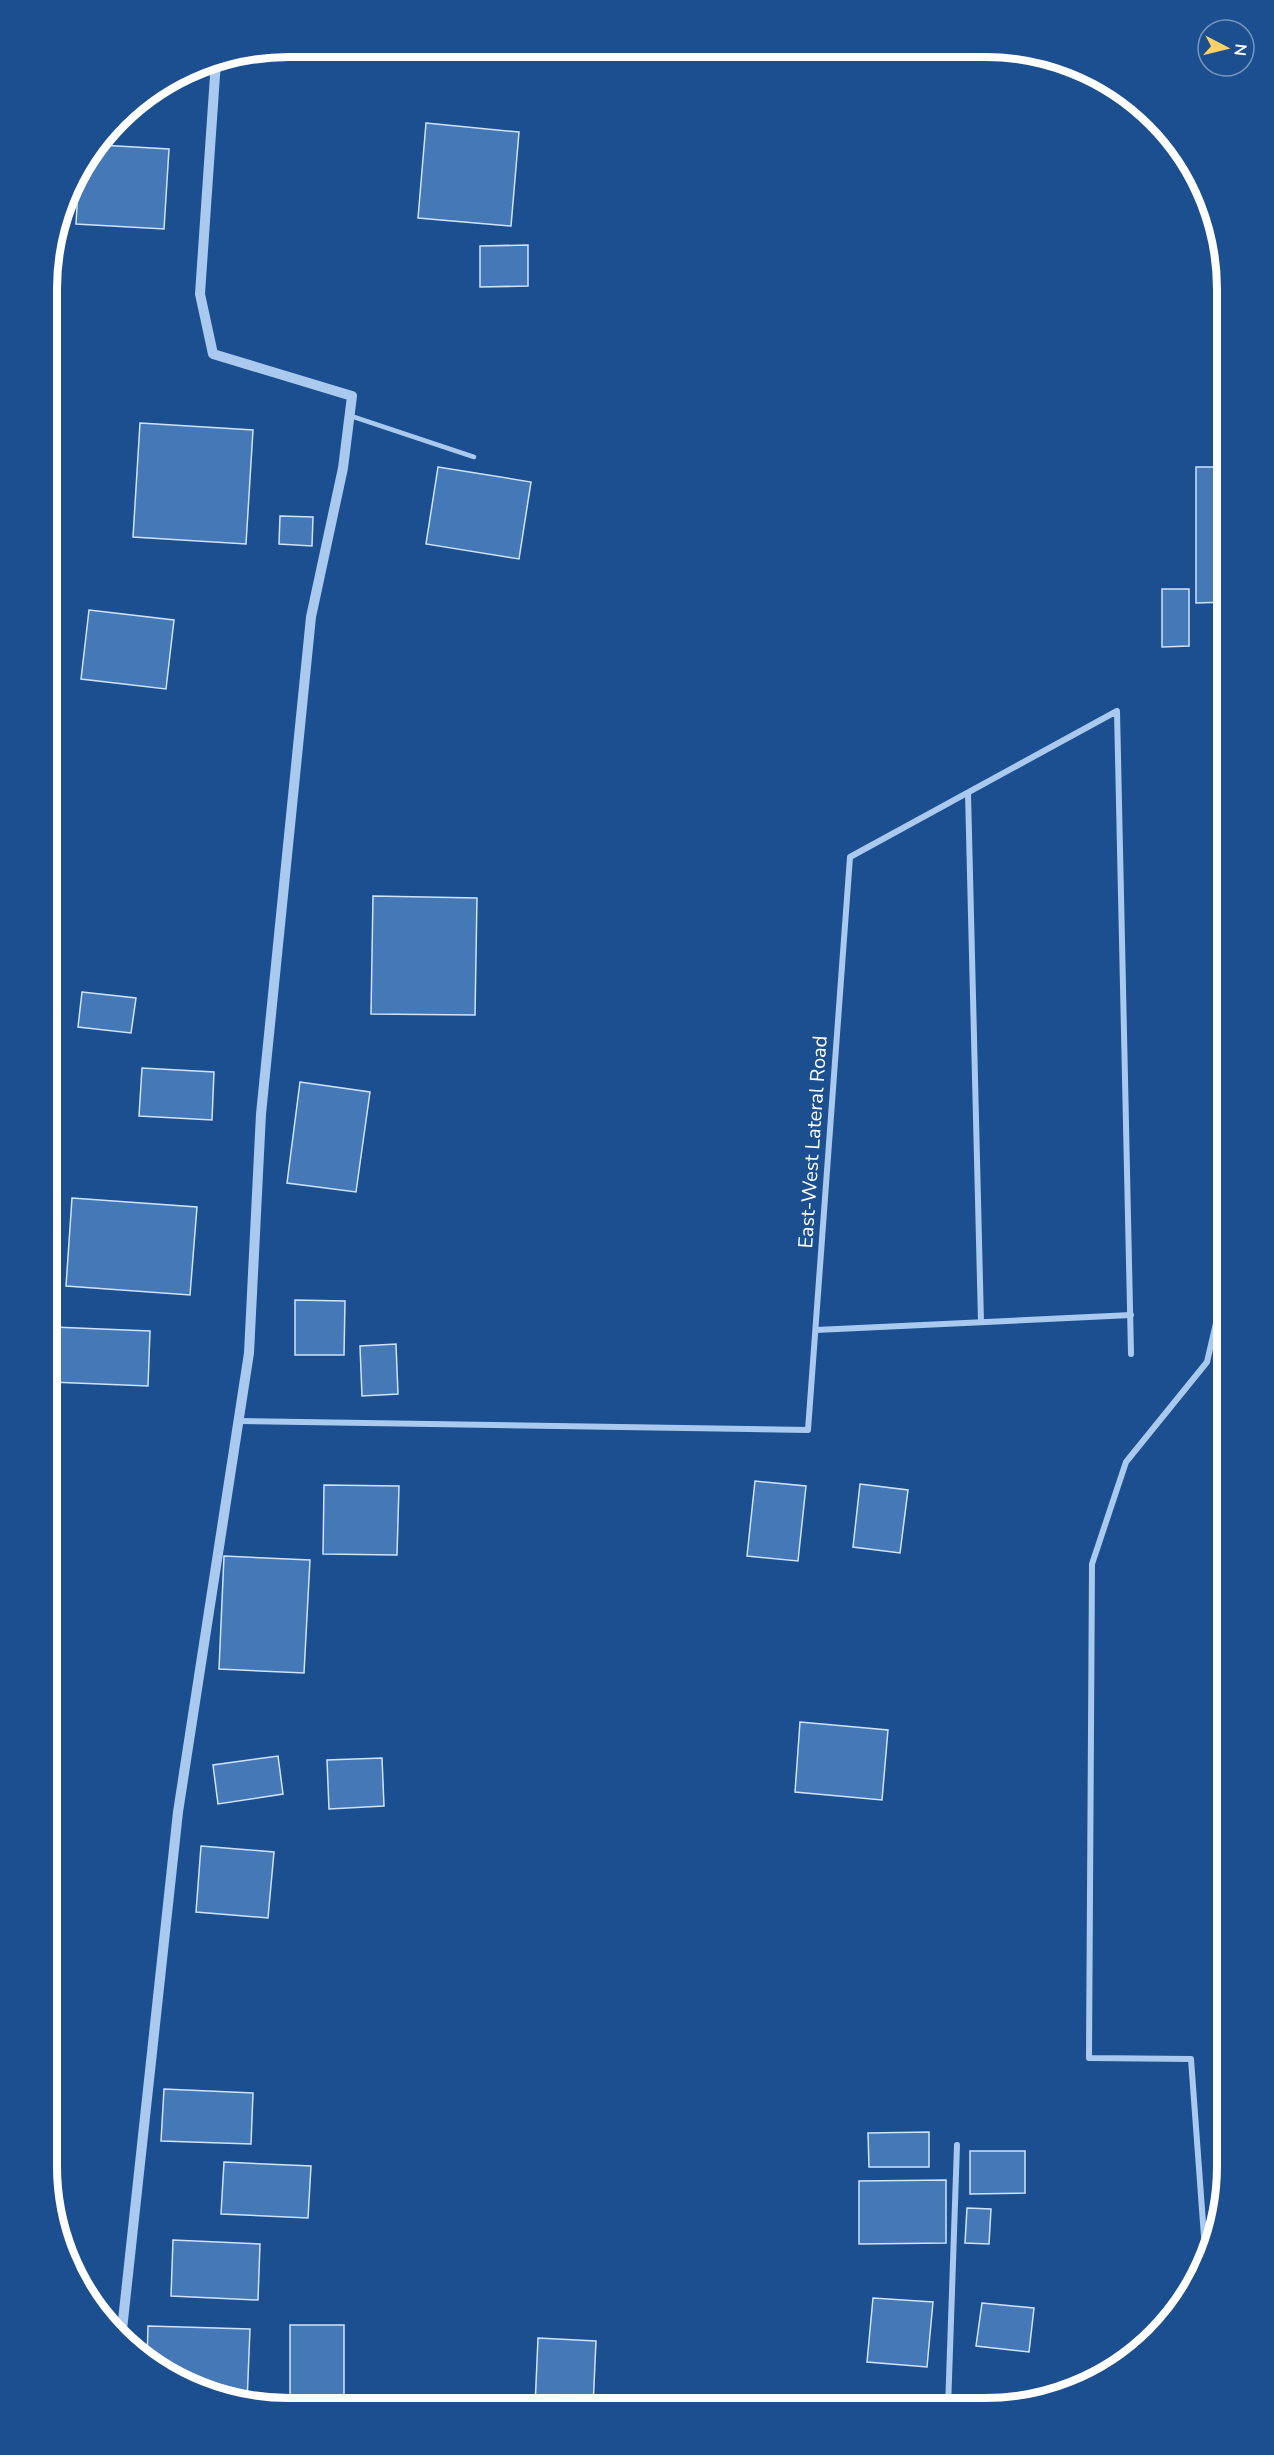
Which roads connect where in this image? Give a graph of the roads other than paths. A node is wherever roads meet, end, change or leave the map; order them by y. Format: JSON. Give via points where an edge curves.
{"nodes":[{"id":1,"x":215,"y":69,"type":"edge"},
{"id":2,"x":350,"y":416,"type":"junction"},
{"id":3,"x":474,"y":457,"type":"dead end"},
{"id":4,"x":968,"y":793,"type":"junction"},
{"id":5,"x":1131,"y":1315,"type":"junction"},
{"id":6,"x":1217,"y":1319,"type":"edge"},
{"id":7,"x":981,"y":1322,"type":"junction"},
{"id":8,"x":816,"y":1330,"type":"junction"},
{"id":9,"x":1131,"y":1354,"type":"dead end"},
{"id":10,"x":238,"y":1421,"type":"junction"},
{"id":11,"x":957,"y":2145,"type":"dead end"},
{"id":12,"x":1204,"y":2242,"type":"edge"},
{"id":13,"x":122,"y":2327,"type":"edge"},
{"id":14,"x":948,"y":2398,"type":"edge"}],
"edges":[{"from":1,"to":2,"type":"street","via":[[200,294],[213,354],[352,396]]},
{"from":2,"to":3,"type":"lane"},
{"from":2,"to":10,"type":"street","via":[[343,468],[311,617],[261,1114],[249,1353]]},
{"from":4,"to":5,"type":"street","via":[[1117,711]]},
{"from":4,"to":7,"type":"street"},
{"from":4,"to":8,"type":"street","name":"East-West Lateral Road","via":[[850,857]]},
{"from":5,"to":7,"type":"street"},
{"from":5,"to":9,"type":"street"},
{"from":6,"to":12,"type":"street","via":[[1207,1362],[1126,1462],[1092,1564],[1089,2058],[1191,2059]]},
{"from":7,"to":8,"type":"street"},
{"from":8,"to":10,"type":"street","name":"East-West Lateral Road","via":[[808,1430]]},
{"from":10,"to":13,"type":"street","via":[[178,1812]]},
{"from":11,"to":14,"type":"street"}]}
